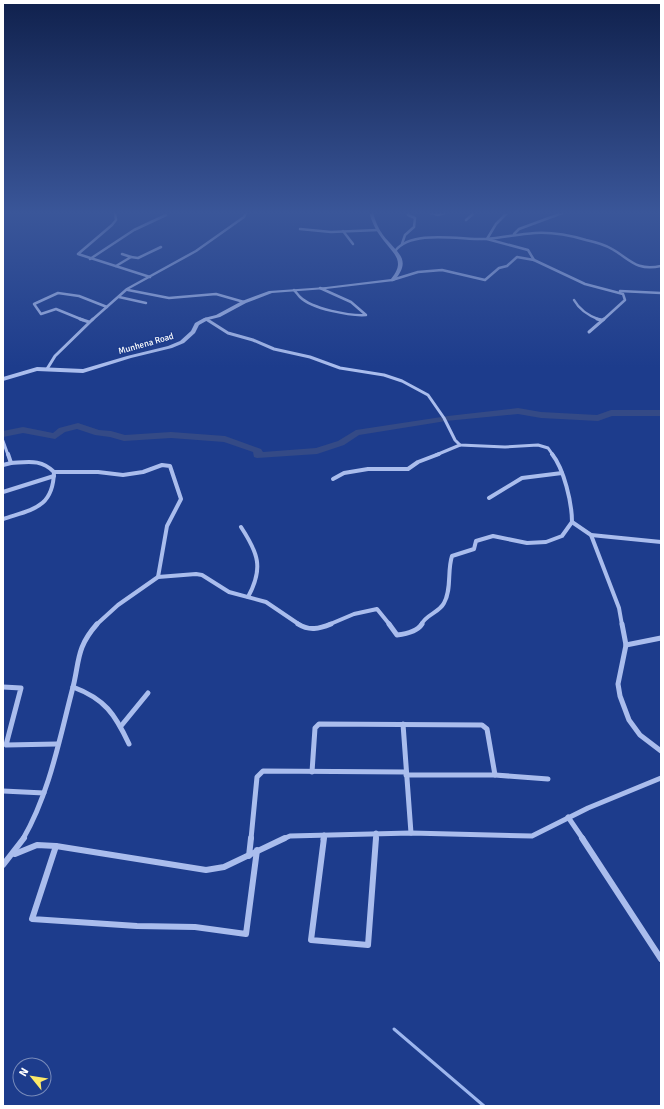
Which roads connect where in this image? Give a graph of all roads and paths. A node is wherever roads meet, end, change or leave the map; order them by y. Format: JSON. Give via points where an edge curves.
{"nodes":[{"id":1,"x":108,"y":264,"type":"edge"},
{"id":2,"x":120,"y":264,"type":"edge"},
{"id":3,"x":173,"y":264,"type":"edge"},
{"id":4,"x":401,"y":264,"type":"edge"},
{"id":5,"x":510,"y":264,"type":"edge"},
{"id":6,"x":542,"y":264,"type":"edge"},
{"id":7,"x":630,"y":264,"type":"edge"},
{"id":8,"x":116,"y":266,"type":"junction"},
{"id":9,"x":661,"y":266,"type":"edge"},
{"id":10,"x":150,"y":277,"type":"junction"},
{"id":11,"x":392,"y":280,"type":"junction"},
{"id":12,"x":320,"y":288,"type":"junction"},
{"id":13,"x":127,"y":290,"type":"junction"},
{"id":14,"x":294,"y":290,"type":"junction"},
{"id":15,"x":609,"y":291,"type":"junction"},
{"id":16,"x":661,"y":293,"type":"edge"},
{"id":17,"x":119,"y":297,"type":"junction"},
{"id":18,"x":574,"y":300,"type":"dead end"},
{"id":19,"x":244,"y":302,"type":"junction"},
{"id":20,"x":146,"y":303,"type":"dead end"},
{"id":21,"x":107,"y":307,"type":"junction"},
{"id":22,"x":206,"y":319,"type":"junction"},
{"id":23,"x":602,"y":320,"type":"junction"},
{"id":24,"x":89,"y":322,"type":"junction"},
{"id":25,"x":589,"y":332,"type":"dead end"},
{"id":26,"x":47,"y":369,"type":"junction"},
{"id":27,"x":3,"y":379,"type":"edge"},
{"id":28,"x":3,"y":441,"type":"edge"},
{"id":29,"x":460,"y":445,"type":"junction"},
{"id":30,"x":12,"y":463,"type":"junction"},
{"id":31,"x":3,"y":465,"type":"edge"},
{"id":32,"x":562,"y":473,"type":"junction"},
{"id":33,"x":54,"y":474,"type":"junction"},
{"id":34,"x":333,"y":479,"type":"dead end"},
{"id":35,"x":3,"y":492,"type":"edge"},
{"id":36,"x":489,"y":498,"type":"dead end"},
{"id":37,"x":3,"y":519,"type":"edge"},
{"id":38,"x":572,"y":522,"type":"junction"},
{"id":39,"x":242,"y":527,"type":"dead end"},
{"id":40,"x":591,"y":535,"type":"junction"},
{"id":41,"x":661,"y":542,"type":"edge"},
{"id":42,"x":158,"y":577,"type":"junction"},
{"id":43,"x":248,"y":597,"type":"junction"},
{"id":44,"x":661,"y":638,"type":"edge"},
{"id":45,"x":626,"y":645,"type":"junction"},
{"id":46,"x":3,"y":687,"type":"edge"},
{"id":47,"x":73,"y":687,"type":"junction"},
{"id":48,"x":148,"y":693,"type":"dead end"},
{"id":49,"x":403,"y":724,"type":"junction"},
{"id":50,"x":121,"y":726,"type":"junction"},
{"id":51,"x":57,"y":744,"type":"junction"},
{"id":52,"x":129,"y":744,"type":"dead end"},
{"id":53,"x":661,"y":751,"type":"edge"},
{"id":54,"x":312,"y":772,"type":"junction"},
{"id":55,"x":406,"y":774,"type":"junction"},
{"id":56,"x":495,"y":775,"type":"junction"},
{"id":57,"x":661,"y":778,"type":"edge"},
{"id":58,"x":548,"y":779,"type":"dead end"},
{"id":59,"x":3,"y":791,"type":"edge"},
{"id":60,"x":44,"y":793,"type":"junction"},
{"id":61,"x":568,"y":818,"type":"junction"},
{"id":62,"x":376,"y":833,"type":"junction"},
{"id":63,"x":411,"y":833,"type":"junction"},
{"id":64,"x":324,"y":835,"type":"junction"},
{"id":65,"x":56,"y":846,"type":"junction"},
{"id":66,"x":257,"y":850,"type":"junction"},
{"id":67,"x":15,"y":854,"type":"junction"},
{"id":68,"x":249,"y":856,"type":"junction"},
{"id":69,"x":3,"y":865,"type":"edge"},
{"id":70,"x":661,"y":959,"type":"edge"}],
"edges":[{"from":1,"to":8,"type":"street"},
{"from":2,"to":8,"type":"street"},
{"from":3,"to":10,"type":"street"},
{"from":4,"to":11,"type":"street","via":[[399,274]]},
{"from":5,"to":11,"type":"street","via":[[499,268],[485,280],[442,270],[418,272]]},
{"from":6,"to":15,"type":"street","via":[[586,284]]},
{"from":7,"to":9,"type":"street","via":[[646,268]]},
{"from":8,"to":10,"type":"street"},
{"from":10,"to":13,"type":"street"},
{"from":11,"to":12,"type":"street","name":"Munhena Road"},
{"from":12,"to":14,"type":"street","name":"Munhena Road"},
{"from":12,"to":14,"type":"street","via":[[351,302],[361,308],[366,315],[352,314],[308,302],[301,299]]},
{"from":13,"to":17,"type":"street"},
{"from":13,"to":19,"type":"street","via":[[170,298],[216,294]]},
{"from":14,"to":19,"type":"street","name":"Munhena Road","via":[[271,292]]},
{"from":15,"to":16,"type":"street"},
{"from":15,"to":23,"type":"street","via":[[624,294],[625,300]]},
{"from":17,"to":20,"type":"street"},
{"from":17,"to":21,"type":"street"},
{"from":18,"to":23,"type":"street","via":[[584,312]]},
{"from":19,"to":22,"type":"street","name":"Munhena Road","via":[[218,316]]},
{"from":21,"to":24,"type":"street"},
{"from":21,"to":24,"type":"street","via":[[79,296],[58,293],[34,304],[42,314],[56,309]]},
{"from":22,"to":26,"type":"street","name":"Munhena Road","via":[[197,324],[193,332],[182,342],[170,347],[83,371]]},
{"from":22,"to":29,"type":"street","via":[[228,333],[274,349],[310,357],[340,368],[384,375],[402,381],[428,395]]},
{"from":23,"to":25,"type":"street"},
{"from":24,"to":26,"type":"street","via":[[55,356]]},
{"from":26,"to":27,"type":"street","name":"Munhena Road","via":[[37,369]]},
{"from":28,"to":30,"type":"street"},
{"from":29,"to":32,"type":"street","via":[[538,445],[548,448]]},
{"from":29,"to":34,"type":"street","via":[[418,462],[408,469],[368,469],[344,473]]},
{"from":30,"to":31,"type":"street"},
{"from":30,"to":33,"type":"street","via":[[46,464]]},
{"from":32,"to":36,"type":"street","via":[[522,478]]},
{"from":32,"to":38,"type":"street","via":[[572,507]]},
{"from":33,"to":35,"type":"street"},
{"from":33,"to":37,"type":"street","via":[[53,490],[42,505]]},
{"from":33,"to":42,"type":"street","via":[[98,472],[123,475],[143,472],[162,465],[170,466],[181,499],[167,526]]},
{"from":38,"to":40,"type":"street"},
{"from":38,"to":43,"type":"street","via":[[562,536],[546,542],[527,543],[494,536],[476,541],[474,549],[452,556],[448,565],[448,592],[443,604],[425,619],[419,628],[404,635],[397,635],[376,609],[354,614],[321,628],[306,629],[266,602]]},
{"from":39,"to":43,"type":"street","via":[[254,546],[258,559],[258,577]]},
{"from":40,"to":41,"type":"street"},
{"from":40,"to":45,"type":"street","via":[[619,608]]},
{"from":42,"to":43,"type":"street","via":[[202,575],[230,592]]},
{"from":42,"to":47,"type":"street","via":[[101,619],[84,640]]},
{"from":44,"to":45,"type":"street"},
{"from":45,"to":53,"type":"street","via":[[618,684],[620,696],[629,720],[640,735]]},
{"from":46,"to":51,"type":"street","via":[[21,688],[6,745]]},
{"from":47,"to":50,"type":"street","via":[[86,691],[105,703],[116,715]]},
{"from":47,"to":51,"type":"street"},
{"from":48,"to":50,"type":"street"},
{"from":49,"to":54,"type":"street","via":[[319,724],[315,728]]},
{"from":49,"to":55,"type":"street"},
{"from":49,"to":56,"type":"street","via":[[482,724],[487,729]]},
{"from":50,"to":52,"type":"street"},
{"from":51,"to":60,"type":"street"},
{"from":54,"to":55,"type":"street"},
{"from":54,"to":68,"type":"street","via":[[263,771],[257,777]]},
{"from":55,"to":56,"type":"street"},
{"from":55,"to":63,"type":"street"},
{"from":56,"to":58,"type":"street"},
{"from":57,"to":61,"type":"street"},
{"from":59,"to":60,"type":"street"},
{"from":60,"to":67,"type":"street","via":[[32,827]]},
{"from":61,"to":63,"type":"street","via":[[532,836]]},
{"from":61,"to":70,"type":"street"},
{"from":62,"to":63,"type":"street"},
{"from":62,"to":64,"type":"street"},
{"from":62,"to":64,"type":"street","via":[[368,945],[311,940]]},
{"from":64,"to":66,"type":"street","via":[[290,836]]},
{"from":65,"to":66,"type":"street","via":[[32,919],[195,927],[246,934]]},
{"from":65,"to":67,"type":"street","via":[[37,846]]},
{"from":65,"to":68,"type":"street","via":[[206,870],[224,867]]},
{"from":66,"to":68,"type":"street"},
{"from":67,"to":69,"type":"street"}]}
